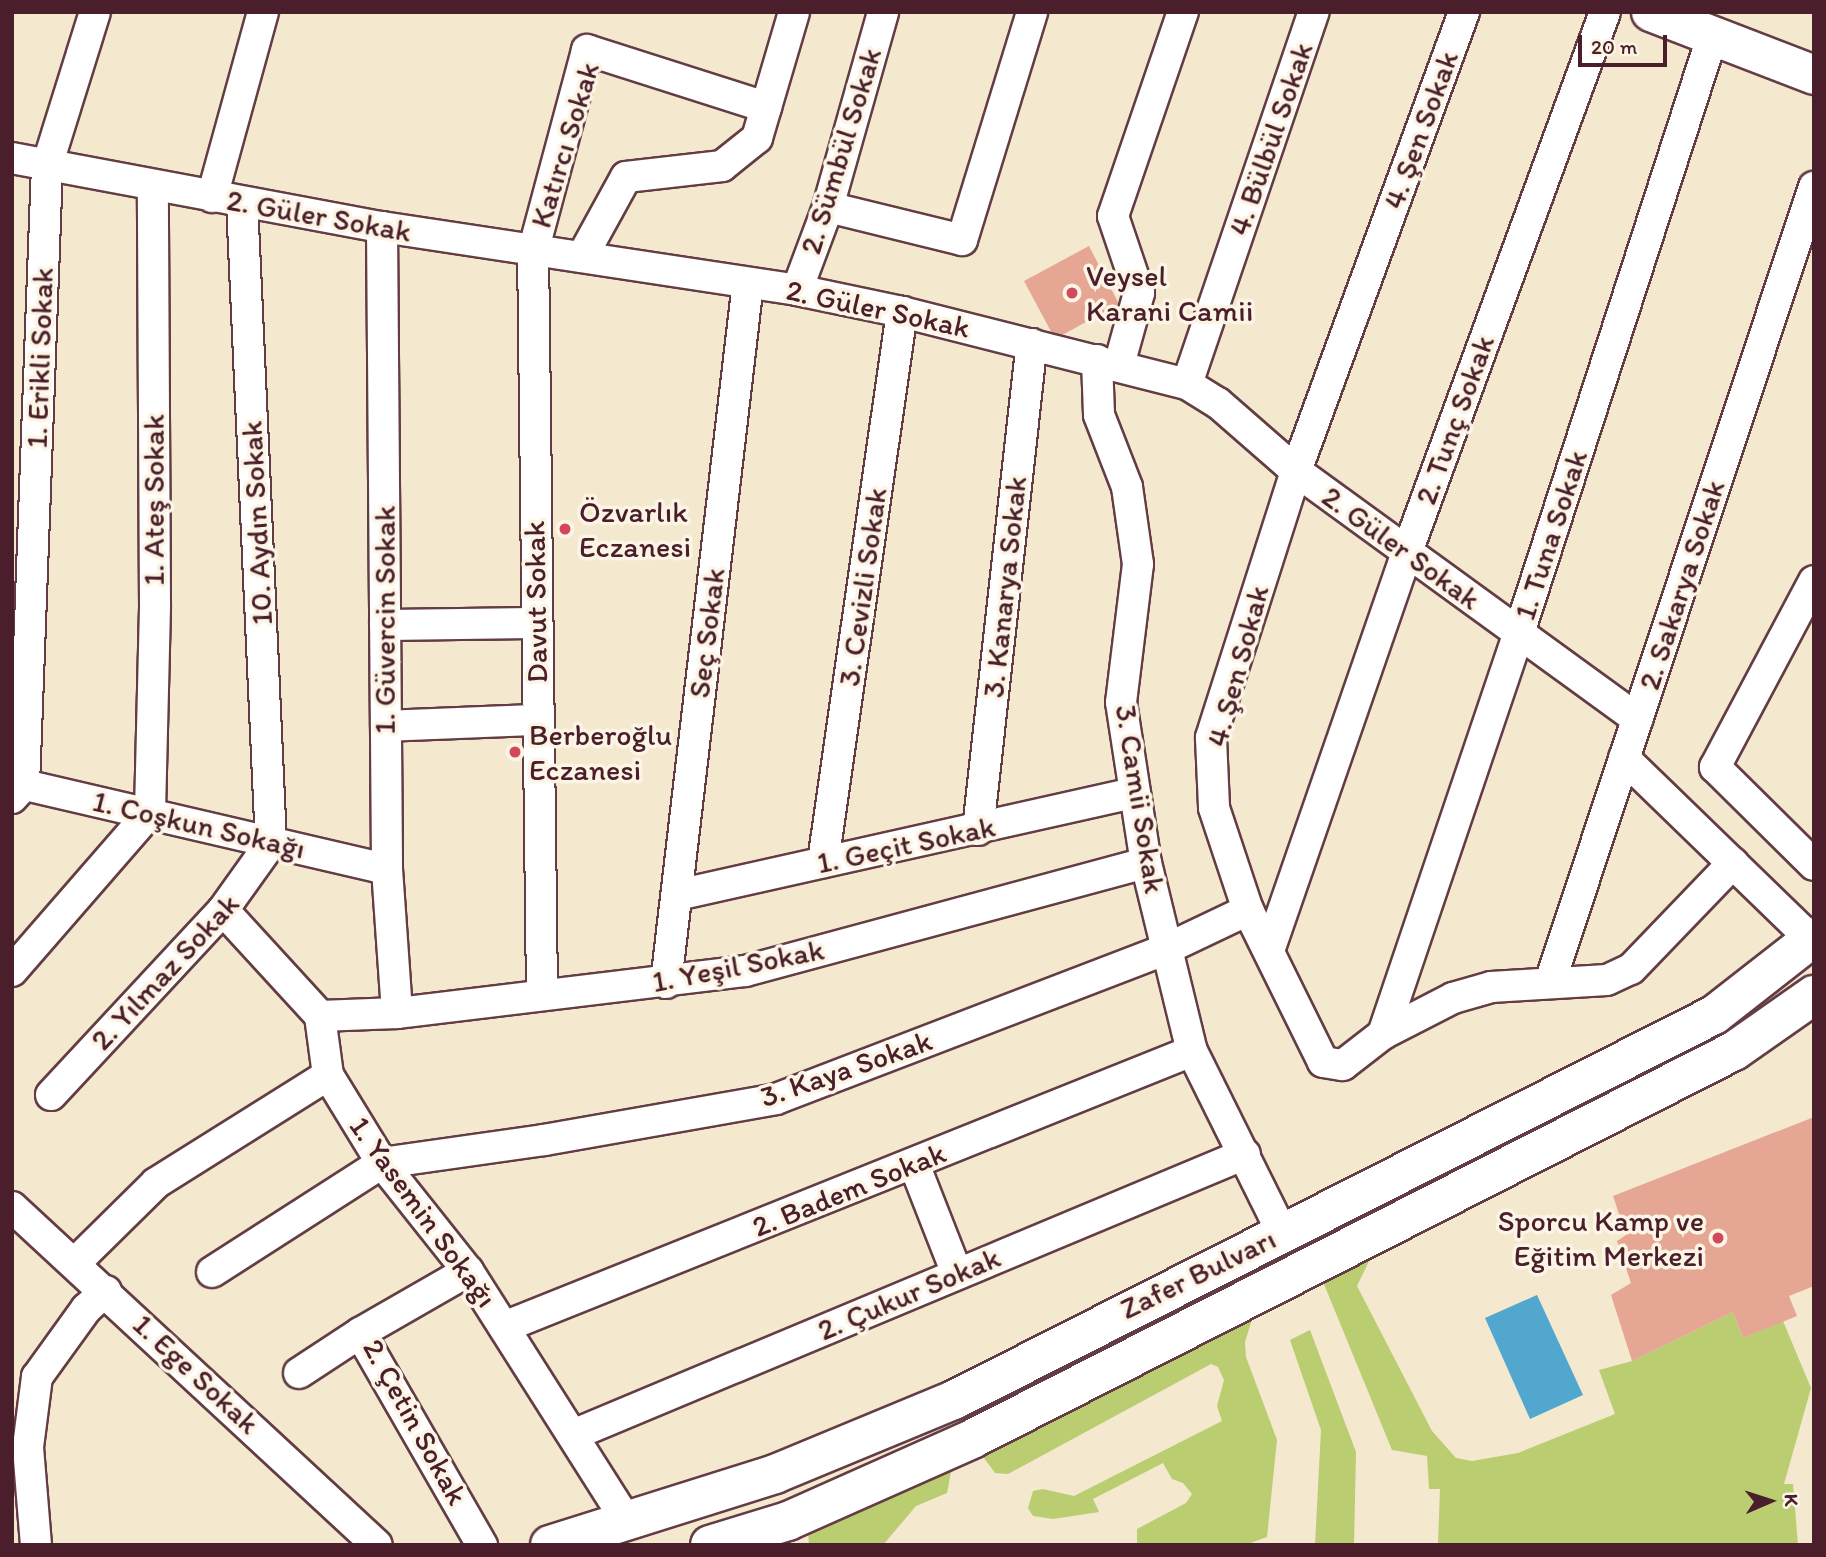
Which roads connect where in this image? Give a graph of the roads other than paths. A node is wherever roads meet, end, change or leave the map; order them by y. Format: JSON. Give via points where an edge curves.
{"nodes":[{"id":1,"x":95,"y":12,"type":"edge"},
{"id":2,"x":263,"y":12,"type":"edge"},
{"id":3,"x":794,"y":12,"type":"edge"},
{"id":4,"x":883,"y":12,"type":"edge"},
{"id":5,"x":1032,"y":12,"type":"edge"},
{"id":6,"x":1183,"y":12,"type":"edge"},
{"id":7,"x":1314,"y":12,"type":"edge"},
{"id":8,"x":1464,"y":12,"type":"edge"},
{"id":9,"x":1605,"y":12,"type":"edge"},
{"id":10,"x":1651,"y":12,"type":"edge"},
{"id":11,"x":1717,"y":23,"type":"edge"},
{"id":12,"x":1814,"y":75,"type":"edge"},
{"id":13,"x":766,"y":107,"type":"junction"},
{"id":14,"x":12,"y":158,"type":"edge"},
{"id":15,"x":47,"y":166,"type":"junction"},
{"id":16,"x":153,"y":187,"type":"junction"},
{"id":17,"x":1814,"y":187,"type":"edge"},
{"id":18,"x":212,"y":197,"type":"junction"},
{"id":19,"x":242,"y":203,"type":"junction"},
{"id":20,"x":828,"y":207,"type":"junction"},
{"id":21,"x":382,"y":227,"type":"junction"},
{"id":22,"x":533,"y":252,"type":"junction"},
{"id":23,"x":582,"y":257,"type":"junction"},
{"id":24,"x":748,"y":283,"type":"junction"},
{"id":25,"x":797,"y":290,"type":"junction"},
{"id":26,"x":902,"y":312,"type":"junction"},
{"id":27,"x":1032,"y":344,"type":"junction"},
{"id":28,"x":1108,"y":363,"type":"junction"},
{"id":29,"x":1187,"y":384,"type":"junction"},
{"id":30,"x":1296,"y":471,"type":"junction"},
{"id":31,"x":1407,"y":552,"type":"junction"},
{"id":32,"x":1814,"y":581,"type":"edge"},
{"id":33,"x":535,"y":623,"type":"junction"},
{"id":34,"x":385,"y":625,"type":"junction"},
{"id":35,"x":1519,"y":633,"type":"junction"},
{"id":36,"x":537,"y":719,"type":"junction"},
{"id":37,"x":1637,"y":719,"type":"junction"},
{"id":38,"x":386,"y":726,"type":"junction"},
{"id":39,"x":1624,"y":758,"type":"junction"},
{"id":40,"x":16,"y":788,"type":"edge"},
{"id":41,"x":1135,"y":793,"type":"junction"},
{"id":42,"x":150,"y":812,"type":"junction"},
{"id":43,"x":978,"y":830,"type":"junction"},
{"id":44,"x":271,"y":843,"type":"junction"},
{"id":45,"x":1812,"y":857,"type":"edge"},
{"id":46,"x":823,"y":862,"type":"junction"},
{"id":47,"x":1146,"y":863,"type":"junction"},
{"id":48,"x":1733,"y":863,"type":"junction"},
{"id":49,"x":387,"y":869,"type":"junction"},
{"id":50,"x":677,"y":895,"type":"junction"},
{"id":51,"x":223,"y":910,"type":"junction"},
{"id":52,"x":1248,"y":910,"type":"junction"},
{"id":53,"x":1813,"y":938,"type":"edge"},
{"id":54,"x":1270,"y":948,"type":"junction"},
{"id":55,"x":1166,"y":949,"type":"junction"},
{"id":56,"x":12,"y":971,"type":"edge"},
{"id":57,"x":1549,"y":982,"type":"junction"},
{"id":58,"x":666,"y":983,"type":"junction"},
{"id":59,"x":542,"y":994,"type":"junction"},
{"id":60,"x":1814,"y":995,"type":"edge"},
{"id":61,"x":397,"y":1013,"type":"junction"},
{"id":62,"x":320,"y":1016,"type":"junction"},
{"id":63,"x":1383,"y":1034,"type":"junction"},
{"id":64,"x":1192,"y":1051,"type":"junction"},
{"id":65,"x":328,"y":1075,"type":"junction"},
{"id":66,"x":51,"y":1095,"type":"dead end"},
{"id":67,"x":1245,"y":1154,"type":"junction"},
{"id":68,"x":382,"y":1163,"type":"junction"},
{"id":69,"x":914,"y":1164,"type":"junction"},
{"id":70,"x":12,"y":1207,"type":"edge"},
{"id":71,"x":1282,"y":1232,"type":"junction"},
{"id":72,"x":75,"y":1263,"type":"junction"},
{"id":73,"x":468,"y":1271,"type":"junction"},
{"id":74,"x":212,"y":1272,"type":"dead end"},
{"id":75,"x":957,"y":1274,"type":"junction"},
{"id":76,"x":106,"y":1291,"type":"junction"},
{"id":77,"x":504,"y":1327,"type":"junction"},
{"id":78,"x":360,"y":1334,"type":"junction"},
{"id":79,"x":299,"y":1373,"type":"dead end"},
{"id":80,"x":575,"y":1434,"type":"junction"},
{"id":81,"x":775,"y":1474,"type":"junction"},
{"id":82,"x":626,"y":1520,"type":"junction"},
{"id":83,"x":789,"y":1533,"type":"edge"},
{"id":84,"x":36,"y":1545,"type":"edge"},
{"id":85,"x":377,"y":1545,"type":"edge"},
{"id":86,"x":482,"y":1545,"type":"edge"},
{"id":87,"x":550,"y":1545,"type":"edge"},
{"id":88,"x":710,"y":1545,"type":"edge"}],
"edges":[{"from":1,"to":15,"type":"street","name":"1. Erikli Sokak"},
{"from":2,"to":18,"type":"street"},
{"from":3,"to":13,"type":"street"},
{"from":4,"to":20,"type":"street","name":"2. Sümbül Sokak"},
{"from":5,"to":20,"type":"street","via":[[962,240]]},
{"from":6,"to":28,"type":"street","name":"3. Camii Sokak","via":[[1113,216],[1139,293]]},
{"from":7,"to":29,"type":"street","name":"4. Bülbül Sokak"},
{"from":8,"to":30,"type":"street","name":"4. Şen Sokak"},
{"from":9,"to":31,"type":"street","name":"2. Tunç Sokak"},
{"from":10,"to":11,"type":"main road"},
{"from":11,"to":12,"type":"main road"},
{"from":11,"to":35,"type":"street","name":"1. Tuna Sokak"},
{"from":13,"to":22,"type":"street","name":"Katırcı Sokak","via":[[587,50]]},
{"from":13,"to":23,"type":"street","via":[[757,138],[722,166],[626,177]]},
{"from":14,"to":15,"type":"street","name":"2. Güler Sokak"},
{"from":15,"to":16,"type":"street","name":"2. Güler Sokak"},
{"from":15,"to":40,"type":"street","name":"1. Erikli Sokak"},
{"from":16,"to":18,"type":"street","name":"2. Güler Sokak"},
{"from":16,"to":42,"type":"street","name":"1. Ateş Sokak","via":[[155,604]]},
{"from":17,"to":37,"type":"street","name":"2. Sakarya Sokak"},
{"from":18,"to":19,"type":"street","name":"2. Güler Sokak"},
{"from":19,"to":21,"type":"street","name":"2. Güler Sokak"},
{"from":19,"to":44,"type":"street","name":"10. Aydın Sokak"},
{"from":20,"to":25,"type":"street","name":"2. Sümbül Sokak"},
{"from":21,"to":22,"type":"street","name":"2. Güler Sokak"},
{"from":21,"to":34,"type":"street","name":"1. Güvercin Sokak"},
{"from":22,"to":23,"type":"street","name":"2. Güler Sokak"},
{"from":22,"to":33,"type":"street","name":"Davut Sokak"},
{"from":23,"to":24,"type":"street","name":"2. Güler Sokak"},
{"from":24,"to":25,"type":"street","name":"2. Güler Sokak"},
{"from":24,"to":50,"type":"street","name":"Seç Sokak"},
{"from":25,"to":26,"type":"street","name":"2. Güler Sokak"},
{"from":26,"to":27,"type":"street","name":"2. Güler Sokak"},
{"from":26,"to":46,"type":"street","name":"3. Cevizli Sokak"},
{"from":27,"to":28,"type":"street","name":"2. Güler Sokak"},
{"from":27,"to":43,"type":"street","name":"3. Kanarya Sokak"},
{"from":28,"to":29,"type":"street","name":"2. Güler Sokak"},
{"from":28,"to":41,"type":"street","name":"3. Camii Sokak","via":[[1099,415],[1127,487],[1138,564],[1121,702]]},
{"from":29,"to":30,"type":"street","name":"2. Güler Sokak","via":[[1218,403]]},
{"from":30,"to":31,"type":"street","name":"2. Güler Sokak"},
{"from":30,"to":52,"type":"street","name":"4. Şen Sokak","via":[[1211,738],[1214,808]]},
{"from":31,"to":35,"type":"street","name":"2. Güler Sokak"},
{"from":31,"to":54,"type":"street","name":"2. Tunç Sokak"},
{"from":32,"to":45,"type":"street","via":[[1715,766]]},
{"from":33,"to":34,"type":"street"},
{"from":33,"to":36,"type":"street","name":"Davut Sokak"},
{"from":34,"to":38,"type":"street","name":"1. Güvercin Sokak"},
{"from":35,"to":37,"type":"street","name":"2. Güler Sokak"},
{"from":35,"to":63,"type":"street","name":"1. Tuna Sokak"},
{"from":36,"to":38,"type":"street"},
{"from":36,"to":59,"type":"street","name":"Davut Sokak"},
{"from":37,"to":39,"type":"street","name":"2. Sakarya Sokak"},
{"from":38,"to":49,"type":"street","name":"1. Güvercin Sokak"},
{"from":39,"to":48,"type":"street"},
{"from":39,"to":57,"type":"street","name":"2. Sakarya Sokak"},
{"from":40,"to":42,"type":"street","name":"1. Coşkun Sokağı"},
{"from":41,"to":43,"type":"street","name":"1. Geçit Sokak"},
{"from":41,"to":47,"type":"street","name":"3. Camii Sokak"},
{"from":42,"to":44,"type":"street","name":"1. Coşkun Sokağı"},
{"from":42,"to":56,"type":"street"},
{"from":43,"to":46,"type":"street","name":"1. Geçit Sokak"},
{"from":44,"to":49,"type":"street","name":"1. Coşkun Sokağı"},
{"from":44,"to":51,"type":"street","name":"2. Yılmaz Sokak","via":[[249,880]]},
{"from":46,"to":50,"type":"street","name":"1. Geçit Sokak"},
{"from":47,"to":55,"type":"street","name":"3. Camii Sokak"},
{"from":47,"to":58,"type":"street","name":"1. Yeşil Sokak","via":[[745,971]]},
{"from":48,"to":53,"type":"street"},
{"from":48,"to":57,"type":"street","name":"4. Şen Sokak","via":[[1631,968],[1607,981]]},
{"from":49,"to":61,"type":"street","name":"1. Güvercin Sokak"},
{"from":50,"to":58,"type":"street","name":"Seç Sokak"},
{"from":51,"to":62,"type":"street"},
{"from":51,"to":66,"type":"street","name":"2. Yılmaz Sokak"},
{"from":52,"to":54,"type":"street","name":"4. Şen Sokak"},
{"from":52,"to":55,"type":"street","name":"3. Kaya Sokak"},
{"from":53,"to":71,"type":"main road","name":"Zafer Bulvarı","via":[[1714,1014]]},
{"from":54,"to":63,"type":"street","name":"4. Şen Sokak","via":[[1323,1062],[1343,1065]]},
{"from":55,"to":64,"type":"street"},
{"from":55,"to":68,"type":"street","name":"3. Kaya Sokak","via":[[776,1099]]},
{"from":57,"to":63,"type":"street","name":"4. Şen Sokak","via":[[1490,987],[1453,998]]},
{"from":58,"to":59,"type":"street","name":"1. Yeşil Sokak"},
{"from":59,"to":61,"type":"street","name":"1. Yeşil Sokak"},
{"from":60,"to":83,"type":"main road","name":"Zafer Bulvarı","via":[[1734,1051]]},
{"from":61,"to":62,"type":"street","name":"1. Yeşil Sokak"},
{"from":62,"to":65,"type":"street","name":"1. Yasemin Sokağı"},
{"from":64,"to":67,"type":"street"},
{"from":64,"to":69,"type":"street","name":"2. Badem Sokak"},
{"from":65,"to":68,"type":"street","name":"1. Yasemin Sokağı"},
{"from":65,"to":72,"type":"street","via":[[156,1183]]},
{"from":67,"to":71,"type":"street"},
{"from":67,"to":75,"type":"street","name":"2. Çukur Sokak"},
{"from":68,"to":73,"type":"street","name":"1. Yasemin Sokağı"},
{"from":68,"to":74,"type":"street"},
{"from":69,"to":75,"type":"street"},
{"from":69,"to":77,"type":"street","name":"2. Badem Sokak"},
{"from":70,"to":72,"type":"street","name":"1. Ege Sokak"},
{"from":71,"to":81,"type":"main road","name":"Zafer Bulvarı","via":[[954,1400]]},
{"from":72,"to":76,"type":"street","name":"1. Ege Sokak"},
{"from":73,"to":77,"type":"street","name":"1. Yasemin Sokağı"},
{"from":73,"to":78,"type":"street","name":"2. Çetin Sokak"},
{"from":75,"to":80,"type":"street","name":"2. Çukur Sokak"},
{"from":76,"to":84,"type":"street","via":[[86,1309],[37,1377],[28,1447]]},
{"from":76,"to":85,"type":"street","name":"1. Ege Sokak"},
{"from":77,"to":80,"type":"street","name":"1. Yasemin Sokağı"},
{"from":78,"to":79,"type":"street"},
{"from":78,"to":86,"type":"street","name":"2. Çetin Sokak"},
{"from":80,"to":82,"type":"street","name":"1. Yasemin Sokağı"},
{"from":81,"to":82,"type":"main road","name":"Zafer Bulvarı"},
{"from":81,"to":83,"type":"main road"},
{"from":82,"to":87,"type":"main road","name":"Zafer Bulvarı"},
{"from":83,"to":88,"type":"main road","name":"Zafer Bulvarı"}]}
